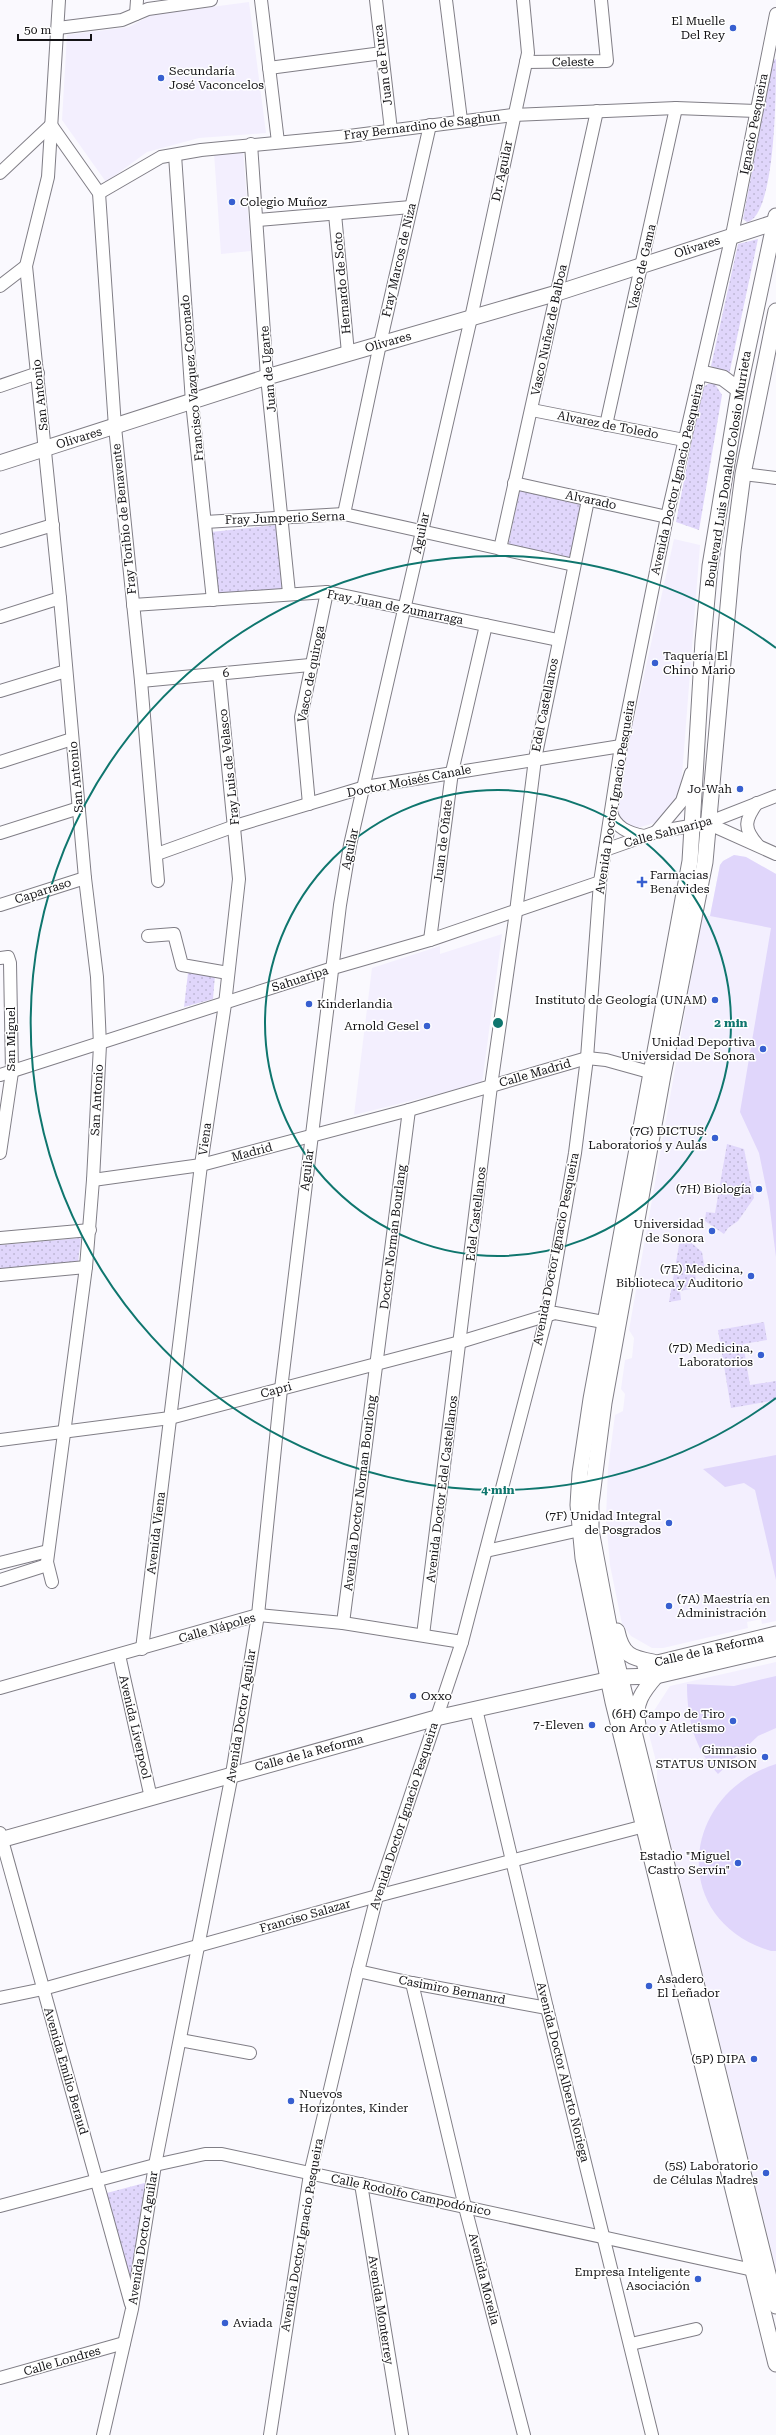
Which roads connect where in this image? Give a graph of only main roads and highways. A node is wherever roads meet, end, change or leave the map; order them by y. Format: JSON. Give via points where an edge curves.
{"nodes":[{"id":1,"x":775,"y":220,"type":"edge"},
{"id":2,"x":776,"y":311,"type":"edge"},
{"id":3,"x":702,"y":373,"type":"road end"},
{"id":4,"x":739,"y":390,"type":"junction"},
{"id":5,"x":0,"y":462,"type":"edge"},
{"id":6,"x":700,"y":824,"type":"junction"},
{"id":7,"x":657,"y":1074,"type":"junction"},
{"id":8,"x":611,"y":1323,"type":"junction"},
{"id":9,"x":589,"y":1408,"type":"junction"},
{"id":10,"x":591,"y":1504,"type":"junction"},
{"id":11,"x":776,"y":1634,"type":"edge"},
{"id":12,"x":776,"y":1648,"type":"edge"},
{"id":13,"x":655,"y":1669,"type":"junction"},
{"id":14,"x":614,"y":1678,"type":"junction"},
{"id":15,"x":647,"y":1786,"type":"junction"},
{"id":16,"x":650,"y":1824,"type":"junction"},
{"id":17,"x":1,"y":1837,"type":"edge"},
{"id":18,"x":776,"y":2306,"type":"edge"},
{"id":19,"x":776,"y":2364,"type":"edge"}],
"edges":[{"from":1,"to":4,"type":"main road","name":"Boulevard Luis Donaldo Colosio Murrieta"},
{"from":1,"to":5,"type":"main road","name":"Olivares","via":[[557,293],[267,377]]},
{"from":2,"to":6,"type":"main road","name":"Boulevard Luis Donaldo Colosio Murrieta","via":[[743,474]]},
{"from":3,"to":4,"type":"main road","via":[[723,378]]},
{"from":4,"to":6,"type":"main road","name":"Boulevard Luis Donaldo Colosio Murrieta","via":[[710,566],[697,746]]},
{"from":6,"to":7,"type":"main road","name":"Boulevard Luis Donaldo Colosio Murrieta","via":[[690,861]]},
{"from":6,"to":7,"type":"main road","name":"Boulevard Luis Donaldo Colosio Murrieta","via":[[708,840],[705,862]]},
{"from":7,"to":8,"type":"main road","name":"Boulevard Luis Donaldo Colosio Murrieta"},
{"from":8,"to":9,"type":"main road","name":"Boulevard Luis Donaldo Colosio Murrieta"},
{"from":8,"to":10,"type":"main road","name":"Boulevard Luis Donaldo Colosio Murrieta"},
{"from":9,"to":10,"type":"main road","via":[[592,1430],[587,1483]]},
{"from":9,"to":14,"type":"main road","name":"Boulevard Luis Donaldo Colosio Murrieta","via":[[580,1473],[580,1530],[583,1558]]},
{"from":10,"to":13,"type":"main road","via":[[621,1647]]},
{"from":10,"to":14,"type":"main road","name":"Boulevard Luis Donaldo Colosio Murrieta","via":[[591,1530],[596,1568]]},
{"from":11,"to":13,"type":"main road","name":"Calle de la Reforma"},
{"from":12,"to":13,"type":"main road","name":"Calle de la Reforma"},
{"from":13,"to":14,"type":"main road","name":"Calle de la Reforma"},
{"from":13,"to":15,"type":"main road","via":[[640,1695],[636,1713],[647,1762]]},
{"from":14,"to":15,"type":"main road","name":"Boulevard Luis Donaldo Colosio Murrieta"},
{"from":14,"to":16,"type":"main road","name":"Boulevard Luis Donaldo Colosio Murrieta"},
{"from":14,"to":17,"type":"main road","name":"Calle de la Reforma","via":[[436,1718]]},
{"from":15,"to":16,"type":"main road","name":"Boulevard Luis Donaldo Colosio Murrieta"},
{"from":16,"to":18,"type":"main road","name":"Boulevard Luis Donaldo Colosio Murrieta"},
{"from":16,"to":19,"type":"main road","name":"Boulevard Luis Donaldo Colosio Murrieta","via":[[752,2270]]}]}
